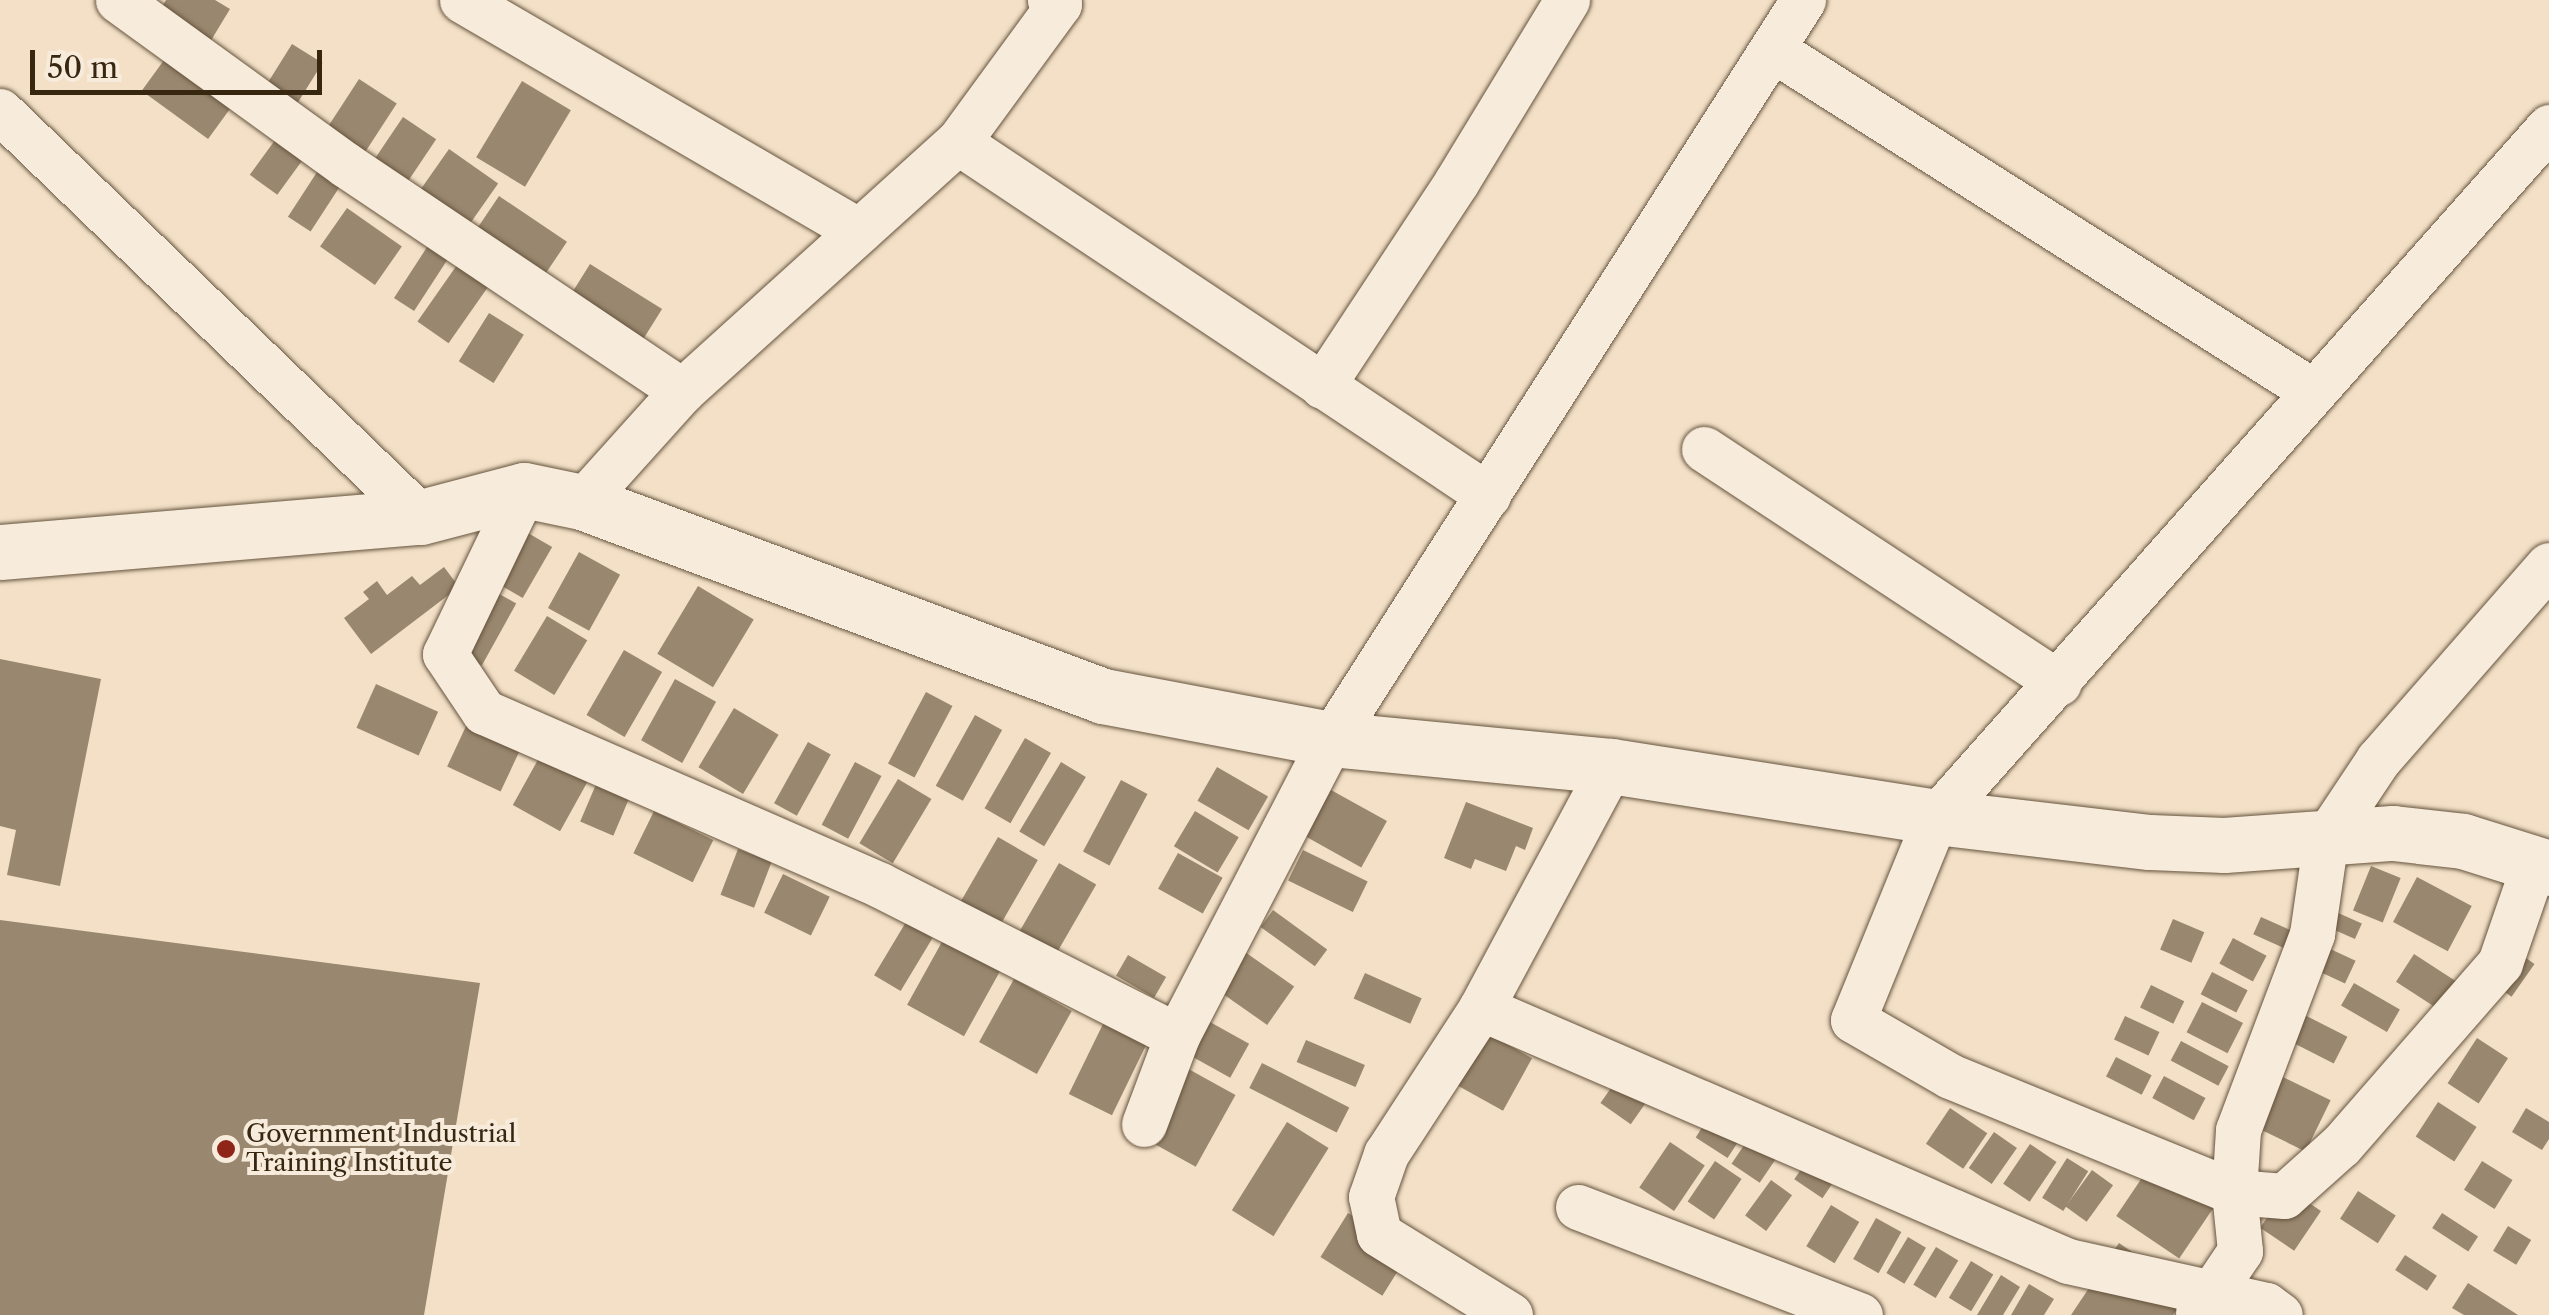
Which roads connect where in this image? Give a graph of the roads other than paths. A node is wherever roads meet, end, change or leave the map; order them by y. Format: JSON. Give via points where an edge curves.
{"nodes":[{"id":1,"x":118,"y":0,"type":"edge"},
{"id":2,"x":462,"y":0,"type":"edge"},
{"id":3,"x":1050,"y":0,"type":"edge"},
{"id":4,"x":1567,"y":0,"type":"edge"},
{"id":5,"x":1797,"y":2,"type":"edge"},
{"id":6,"x":1772,"y":49,"type":"junction"},
{"id":7,"x":0,"y":110,"type":"edge"},
{"id":8,"x":2549,"y":127,"type":"edge"},
{"id":9,"x":958,"y":142,"type":"junction"},
{"id":10,"x":859,"y":231,"type":"junction"},
{"id":11,"x":1322,"y":386,"type":"junction"},
{"id":12,"x":682,"y":391,"type":"junction"},
{"id":13,"x":2314,"y":392,"type":"junction"},
{"id":14,"x":1704,"y":448,"type":"dead end"},
{"id":15,"x":524,"y":490,"type":"junction"},
{"id":16,"x":1488,"y":496,"type":"junction"},
{"id":17,"x":582,"y":502,"type":"junction"},
{"id":18,"x":421,"y":516,"type":"junction"},
{"id":19,"x":0,"y":552,"type":"edge"},
{"id":20,"x":2549,"y":564,"type":"edge"},
{"id":21,"x":2059,"y":683,"type":"junction"},
{"id":22,"x":1331,"y":738,"type":"junction"},
{"id":23,"x":1610,"y":766,"type":"junction"},
{"id":24,"x":1936,"y":817,"type":"junction"},
{"id":25,"x":2326,"y":838,"type":"junction"},
{"id":26,"x":2542,"y":866,"type":"edge"},
{"id":27,"x":1481,"y":1008,"type":"junction"},
{"id":28,"x":1177,"y":1036,"type":"junction"},
{"id":29,"x":1144,"y":1124,"type":"dead end"},
{"id":30,"x":2234,"y":1192,"type":"junction"},
{"id":31,"x":1578,"y":1207,"type":"dead end"},
{"id":32,"x":2204,"y":1304,"type":"edge"},
{"id":33,"x":1510,"y":1315,"type":"edge"},
{"id":34,"x":1860,"y":1315,"type":"edge"},
{"id":35,"x":2280,"y":1315,"type":"edge"}],
"edges":[{"from":1,"to":12,"type":"street"},
{"from":2,"to":10,"type":"street"},
{"from":3,"to":9,"type":"street","via":[[1059,4]]},
{"from":4,"to":11,"type":"street"},
{"from":5,"to":6,"type":"street"},
{"from":6,"to":13,"type":"street"},
{"from":6,"to":16,"type":"street"},
{"from":7,"to":18,"type":"street"},
{"from":8,"to":13,"type":"street"},
{"from":9,"to":10,"type":"street"},
{"from":9,"to":11,"type":"street"},
{"from":10,"to":12,"type":"street"},
{"from":11,"to":16,"type":"street"},
{"from":12,"to":17,"type":"street"},
{"from":13,"to":21,"type":"street"},
{"from":14,"to":21,"type":"street"},
{"from":15,"to":17,"type":"street"},
{"from":15,"to":18,"type":"street"},
{"from":15,"to":28,"type":"street","via":[[445,654],[484,712],[880,885]]},
{"from":16,"to":22,"type":"street"},
{"from":17,"to":22,"type":"street","via":[[1103,696]]},
{"from":18,"to":19,"type":"street"},
{"from":20,"to":25,"type":"street","via":[[2378,760]]},
{"from":21,"to":24,"type":"street"},
{"from":22,"to":23,"type":"street"},
{"from":22,"to":28,"type":"street"},
{"from":23,"to":24,"type":"street"},
{"from":23,"to":27,"type":"street"},
{"from":24,"to":25,"type":"street","via":[[2150,842]]},
{"from":24,"to":30,"type":"street","via":[[1853,1020],[1950,1076]]},
{"from":25,"to":26,"type":"street","via":[[2393,833],[2463,841]]},
{"from":25,"to":30,"type":"street","via":[[2312,934],[2238,1130]]},
{"from":26,"to":30,"type":"street","via":[[2500,963],[2341,1144],[2284,1196]]},
{"from":27,"to":32,"type":"street","via":[[2068,1260]]},
{"from":27,"to":33,"type":"street","via":[[1386,1154],[1371,1197],[1379,1234]]},
{"from":28,"to":29,"type":"street"},
{"from":30,"to":32,"type":"street","via":[[2240,1252]]},
{"from":31,"to":34,"type":"street"},
{"from":32,"to":35,"type":"street","via":[[2266,1305]]}]}
